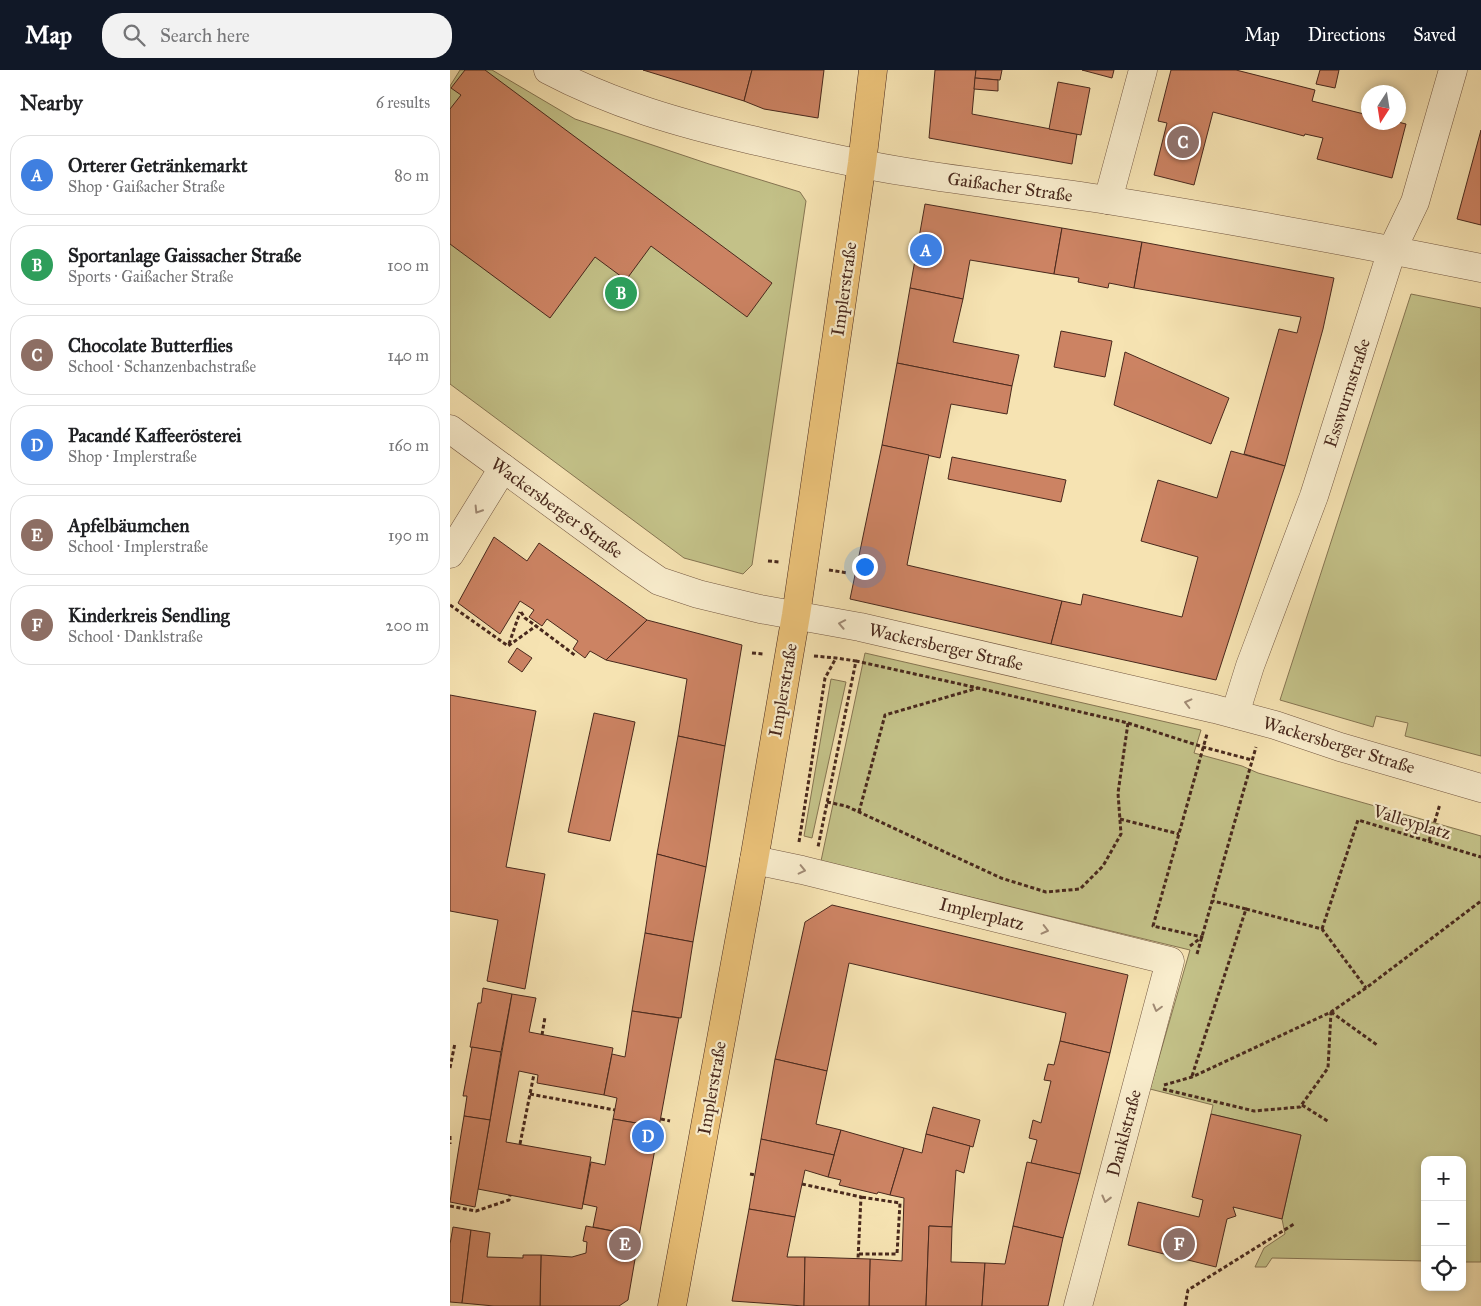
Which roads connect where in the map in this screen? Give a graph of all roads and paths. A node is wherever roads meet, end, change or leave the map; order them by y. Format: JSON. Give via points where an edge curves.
{"nodes":[{"id":1,"x":548,"y":70,"type":"edge"},
{"id":2,"x":873,"y":70,"type":"edge"},
{"id":3,"x":1143,"y":70,"type":"edge"},
{"id":4,"x":1453,"y":70,"type":"edge"},
{"id":5,"x":862,"y":163,"type":"junction"},
{"id":6,"x":1108,"y":200,"type":"junction"},
{"id":7,"x":1392,"y":250,"type":"junction"},
{"id":8,"x":1481,"y":268,"type":"edge"},
{"id":9,"x":450,"y":429,"type":"edge"},
{"id":10,"x":504,"y":468,"type":"junction"},
{"id":11,"x":450,"y":554,"type":"edge"},
{"id":12,"x":450,"y":605,"type":"edge"},
{"id":13,"x":796,"y":615,"type":"junction"},
{"id":14,"x":536,"y":626,"type":"junction"},
{"id":15,"x":508,"y":646,"type":"junction"},
{"id":16,"x":576,"y":656,"type":"dead end"},
{"id":17,"x":856,"y":661,"type":"junction"},
{"id":18,"x":978,"y":688,"type":"junction"},
{"id":19,"x":1225,"y":712,"type":"junction"},
{"id":20,"x":1263,"y":722,"type":"junction"},
{"id":21,"x":1128,"y":723,"type":"junction"},
{"id":22,"x":1203,"y":747,"type":"junction"},
{"id":23,"x":1252,"y":760,"type":"junction"},
{"id":24,"x":1481,"y":788,"type":"edge"},
{"id":25,"x":827,"y":802,"type":"junction"},
{"id":26,"x":859,"y":812,"type":"junction"},
{"id":27,"x":1120,"y":819,"type":"junction"},
{"id":28,"x":1434,"y":824,"type":"dead end"},
{"id":29,"x":1179,"y":834,"type":"junction"},
{"id":30,"x":1429,"y":842,"type":"junction"},
{"id":31,"x":1481,"y":857,"type":"edge"},
{"id":32,"x":754,"y":860,"type":"junction"},
{"id":33,"x":802,"y":870,"type":"junction"},
{"id":34,"x":1213,"y":901,"type":"junction"},
{"id":35,"x":1481,"y":901,"type":"edge"},
{"id":36,"x":1246,"y":909,"type":"junction"},
{"id":37,"x":1322,"y":929,"type":"junction"},
{"id":38,"x":1202,"y":937,"type":"junction"},
{"id":39,"x":1183,"y":959,"type":"junction"},
{"id":40,"x":1366,"y":988,"type":"junction"},
{"id":41,"x":1331,"y":1012,"type":"junction"},
{"id":42,"x":545,"y":1017,"type":"dead end"},
{"id":43,"x":542,"y":1034,"type":"dead end"},
{"id":44,"x":455,"y":1043,"type":"dead end"},
{"id":45,"x":1378,"y":1045,"type":"dead end"},
{"id":46,"x":450,"y":1068,"type":"edge"},
{"id":47,"x":534,"y":1074,"type":"dead end"},
{"id":48,"x":1192,"y":1077,"type":"junction"},
{"id":49,"x":530,"y":1094,"type":"junction"},
{"id":50,"x":1302,"y":1106,"type":"junction"},
{"id":51,"x":615,"y":1110,"type":"dead end"},
{"id":52,"x":661,"y":1119,"type":"dead end"},
{"id":53,"x":670,"y":1120,"type":"dead end"},
{"id":54,"x":1329,"y":1122,"type":"dead end"},
{"id":55,"x":450,"y":1136,"type":"edge"},
{"id":56,"x":450,"y":1144,"type":"edge"},
{"id":57,"x":520,"y":1144,"type":"dead end"},
{"id":58,"x":750,"y":1174,"type":"dead end"},
{"id":59,"x":755,"y":1175,"type":"dead end"},
{"id":60,"x":802,"y":1184,"type":"dead end"},
{"id":61,"x":510,"y":1195,"type":"dead end"},
{"id":62,"x":861,"y":1196,"type":"junction"},
{"id":63,"x":450,"y":1206,"type":"edge"},
{"id":64,"x":1294,"y":1224,"type":"dead end"},
{"id":65,"x":859,"y":1254,"type":"junction"},
{"id":66,"x":858,"y":1259,"type":"dead end"},
{"id":67,"x":672,"y":1306,"type":"edge"},
{"id":68,"x":1078,"y":1306,"type":"edge"},
{"id":69,"x":1186,"y":1306,"type":"edge"}],
"edges":[{"from":1,"to":5,"type":"street","name":"Gaißacher Straße","via":[[579,86],[665,117],[784,148]]},
{"from":2,"to":5,"type":"main road","name":"Implerstraße"},
{"from":3,"to":6,"type":"street"},
{"from":4,"to":7,"type":"street","name":"Esswurmstraße","via":[[1415,202]]},
{"from":5,"to":6,"type":"street","name":"Gaißacher Straße"},
{"from":5,"to":13,"type":"main road","name":"Implerstraße"},
{"from":6,"to":7,"type":"street","name":"Gaißacher Straße"},
{"from":7,"to":8,"type":"street","name":"Gaißacher Straße"},
{"from":7,"to":19,"type":"street","name":"Esswurmstraße","via":[[1314,496],[1250,666]]},
{"from":9,"to":10,"type":"street","name":"Wackersberger Straße"},
{"from":10,"to":11,"type":"street","one_way":true},
{"from":10,"to":13,"type":"street","name":"Wackersberger Straße","via":[[659,581],[698,594]]},
{"from":12,"to":15,"type":"path"},
{"from":19,"to":13,"type":"street","name":"Wackersberger Straße","one_way":true,"via":[[870,629]]},
{"from":13,"to":32,"type":"main road","name":"Implerstraße"},
{"from":14,"to":15,"type":"path"},
{"from":14,"to":15,"type":"path","via":[[520,612]]},
{"from":14,"to":16,"type":"path"},
{"from":17,"to":18,"type":"path"},
{"from":17,"to":25,"type":"path"},
{"from":17,"to":33,"type":"path","via":[[836,658],[825,678],[799,846]]},
{"from":18,"to":21,"type":"path"},
{"from":18,"to":26,"type":"path","via":[[885,715]]},
{"from":19,"to":20,"type":"street","name":"Wackersberger Straße"},
{"from":19,"to":22,"type":"path"},
{"from":20,"to":23,"type":"path"},
{"from":20,"to":24,"type":"street","name":"Wackersberger Straße"},
{"from":21,"to":22,"type":"path"},
{"from":21,"to":27,"type":"path","via":[[1118,792]]},
{"from":22,"to":23,"type":"path"},
{"from":22,"to":29,"type":"path"},
{"from":23,"to":34,"type":"path"},
{"from":25,"to":26,"type":"path"},
{"from":25,"to":33,"type":"path","via":[[817,850]]},
{"from":26,"to":27,"type":"path","via":[[1001,878],[1046,892],[1080,889],[1103,866],[1121,834]]},
{"from":27,"to":29,"type":"path"},
{"from":28,"to":30,"type":"path"},
{"from":29,"to":38,"type":"path","via":[[1153,926]]},
{"from":30,"to":31,"type":"path","name":"Valleyplatz"},
{"from":30,"to":37,"type":"path","name":"Valleyplatz","via":[[1358,820]]},
{"from":32,"to":33,"type":"street","name":"Implerplatz"},
{"from":32,"to":67,"type":"main road","name":"Implerstraße"},
{"from":33,"to":39,"type":"street","name":"Implerplatz","one_way":true},
{"from":34,"to":36,"type":"path"},
{"from":34,"to":38,"type":"path"},
{"from":35,"to":40,"type":"path"},
{"from":36,"to":37,"type":"path"},
{"from":36,"to":48,"type":"path"},
{"from":37,"to":40,"type":"path"},
{"from":38,"to":39,"type":"path"},
{"from":38,"to":39,"type":"path"},
{"from":39,"to":68,"type":"street","name":"Danklstraße","one_way":true},
{"from":40,"to":41,"type":"path"},
{"from":41,"to":45,"type":"path"},
{"from":41,"to":48,"type":"path"},
{"from":41,"to":50,"type":"path","via":[[1328,1068]]},
{"from":42,"to":43,"type":"path"},
{"from":44,"to":46,"type":"path"},
{"from":47,"to":49,"type":"path"},
{"from":48,"to":50,"type":"path","via":[[1158,1087],[1254,1111]]},
{"from":49,"to":51,"type":"path"},
{"from":49,"to":57,"type":"path"},
{"from":50,"to":54,"type":"path"},
{"from":52,"to":53,"type":"path"},
{"from":55,"to":56,"type":"path"},
{"from":58,"to":59,"type":"path"},
{"from":60,"to":62,"type":"path"},
{"from":61,"to":63,"type":"path","via":[[509,1200],[476,1211]]},
{"from":62,"to":65,"type":"path"},
{"from":62,"to":65,"type":"path","via":[[900,1204],[897,1254]]},
{"from":64,"to":69,"type":"path","via":[[1188,1290]]},
{"from":65,"to":66,"type":"path"}]}
